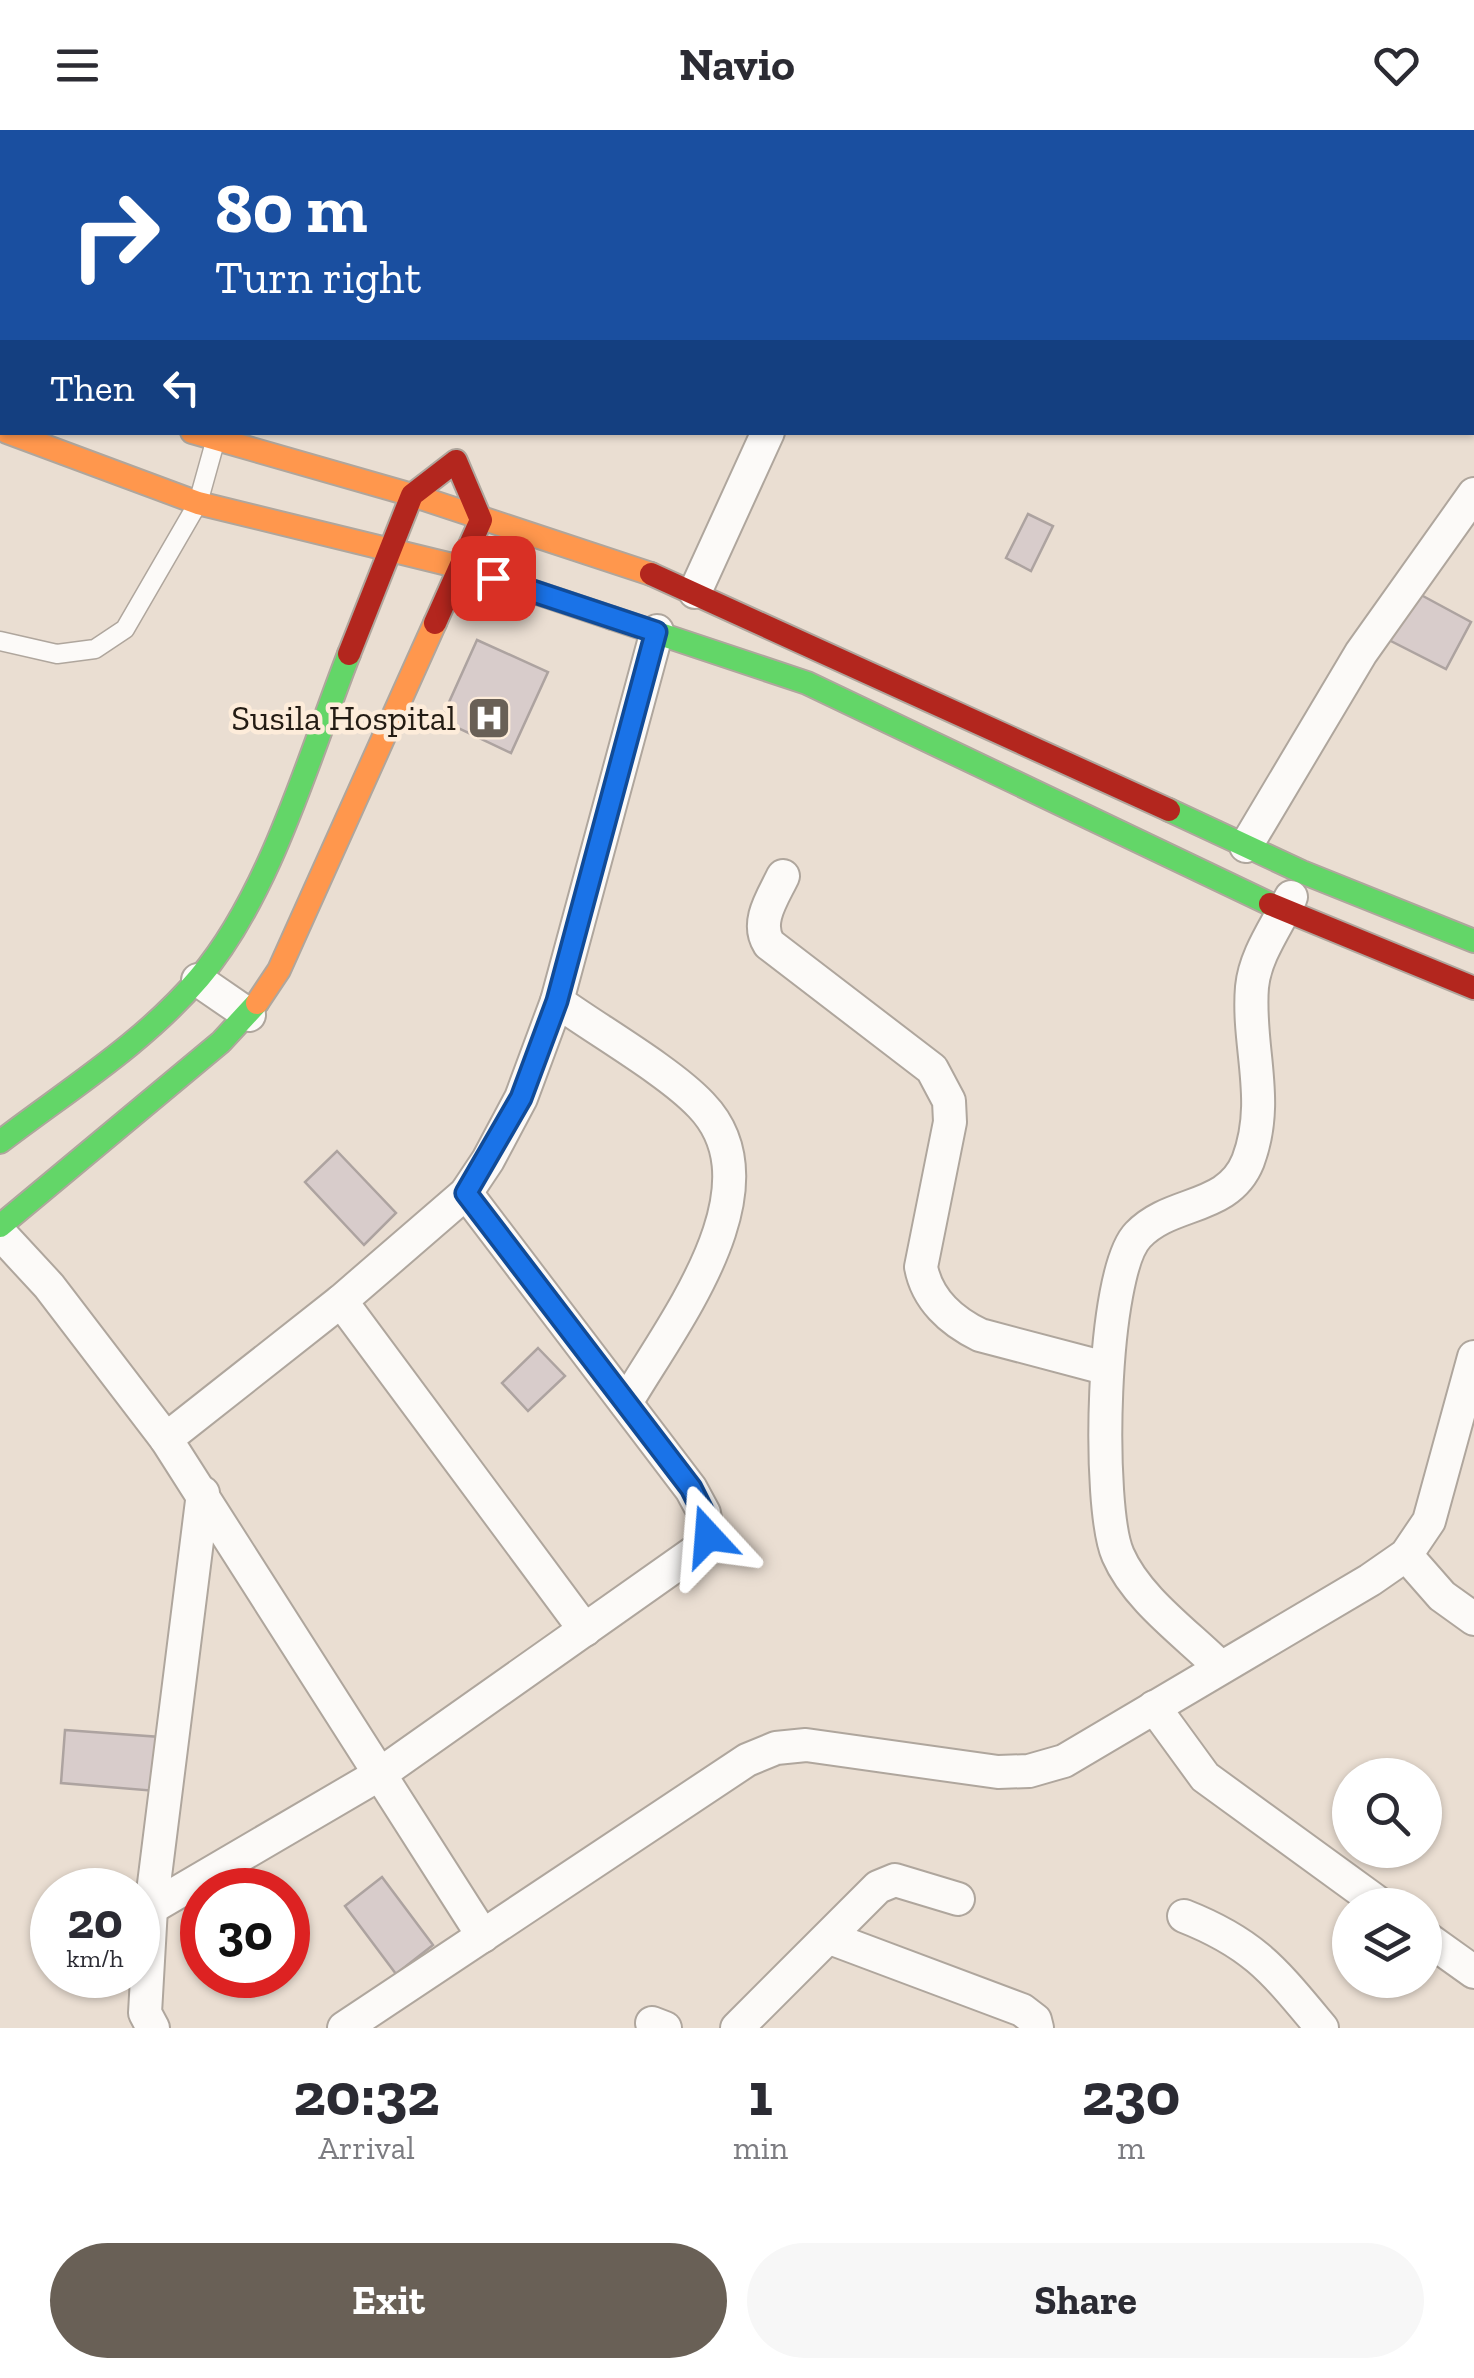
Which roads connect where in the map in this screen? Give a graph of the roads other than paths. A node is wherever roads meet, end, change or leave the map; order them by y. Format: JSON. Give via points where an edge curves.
{"nodes":[{"id":1,"x":14,"y":435,"type":"edge"},
{"id":2,"x":200,"y":435,"type":"edge"},
{"id":3,"x":767,"y":435,"type":"edge"},
{"id":4,"x":215,"y":441,"type":"junction"},
{"id":5,"x":460,"y":447,"type":"edge"},
{"id":6,"x":1474,"y":494,"type":"edge"},
{"id":7,"x":412,"y":495,"type":"junction"},
{"id":8,"x":198,"y":503,"type":"junction"},
{"id":9,"x":481,"y":520,"type":"junction"},
{"id":10,"x":1464,"y":526,"type":"edge"},
{"id":11,"x":392,"y":548,"type":"junction"},
{"id":12,"x":460,"y":567,"type":"junction"},
{"id":13,"x":696,"y":592,"type":"junction"},
{"id":14,"x":656,"y":632,"type":"junction"},
{"id":15,"x":0,"y":641,"type":"edge"},
{"id":16,"x":1246,"y":846,"type":"junction"},
{"id":17,"x":1302,"y":872,"type":"junction"},
{"id":18,"x":783,"y":876,"type":"dead end"},
{"id":19,"x":1284,"y":911,"type":"junction"},
{"id":20,"x":1474,"y":941,"type":"edge"},
{"id":21,"x":198,"y":980,"type":"junction"},
{"id":22,"x":1474,"y":988,"type":"edge"},
{"id":23,"x":557,"y":1001,"type":"junction"},
{"id":24,"x":249,"y":1016,"type":"junction"},
{"id":25,"x":0,"y":1142,"type":"edge"},
{"id":26,"x":466,"y":1193,"type":"junction"},
{"id":27,"x":0,"y":1230,"type":"edge"},
{"id":28,"x":341,"y":1301,"type":"junction"},
{"id":29,"x":1474,"y":1357,"type":"edge"},
{"id":30,"x":1105,"y":1368,"type":"junction"},
{"id":31,"x":626,"y":1403,"type":"junction"},
{"id":32,"x":166,"y":1439,"type":"junction"},
{"id":33,"x":203,"y":1493,"type":"junction"},
{"id":34,"x":1406,"y":1555,"type":"junction"},
{"id":35,"x":1474,"y":1619,"type":"edge"},
{"id":36,"x":585,"y":1630,"type":"junction"},
{"id":37,"x":1220,"y":1667,"type":"junction"},
{"id":38,"x":1154,"y":1706,"type":"junction"},
{"id":39,"x":380,"y":1774,"type":"junction"},
{"id":40,"x":155,"y":1868,"type":"edge"},
{"id":41,"x":1358,"y":1888,"type":"edge"},
{"id":42,"x":958,"y":1899,"type":"dead end"},
{"id":43,"x":160,"y":1902,"type":"edge"},
{"id":44,"x":1184,"y":1916,"type":"dead end"},
{"id":45,"x":483,"y":1936,"type":"junction"},
{"id":46,"x":830,"y":1938,"type":"junction"},
{"id":47,"x":1442,"y":1949,"type":"edge"},
{"id":48,"x":1474,"y":1972,"type":"edge"},
{"id":49,"x":145,"y":1998,"type":"edge"},
{"id":50,"x":153,"y":2028,"type":"edge"},
{"id":51,"x":344,"y":2028,"type":"edge"},
{"id":52,"x":738,"y":2028,"type":"edge"},
{"id":53,"x":1037,"y":2028,"type":"edge"},
{"id":54,"x":1322,"y":2028,"type":"edge"}],
"edges":[{"from":1,"to":8,"type":"main road"},
{"from":2,"to":4,"type":"main road"},
{"from":3,"to":13,"type":"street"},
{"from":4,"to":7,"type":"main road"},
{"from":4,"to":8,"type":"lane"},
{"from":5,"to":7,"type":"main road"},
{"from":5,"to":9,"type":"main road"},
{"from":6,"to":10,"type":"street"},
{"from":7,"to":9,"type":"main road"},
{"from":7,"to":11,"type":"main road"},
{"from":8,"to":11,"type":"main road"},
{"from":8,"to":15,"type":"lane","via":[[125,629],[94,649],[57,654]]},
{"from":9,"to":12,"type":"main road"},
{"from":9,"to":13,"type":"main road"},
{"from":10,"to":16,"type":"street","via":[[1361,653]]},
{"from":11,"to":12,"type":"main road"},
{"from":11,"to":21,"type":"main road","via":[[257,886]]},
{"from":12,"to":14,"type":"main road"},
{"from":12,"to":24,"type":"main road","via":[[279,970]]},
{"from":13,"to":16,"type":"main road"},
{"from":14,"to":19,"type":"main road","via":[[806,683]]},
{"from":14,"to":23,"type":"street"},
{"from":16,"to":17,"type":"main road"},
{"from":17,"to":19,"type":"street"},
{"from":17,"to":20,"type":"main road"},
{"from":18,"to":30,"type":"street","via":[[764,918],[769,944],[932,1070],[946,1091],[950,1122],[924,1247],[925,1286],[962,1326],[980,1335]]},
{"from":19,"to":22,"type":"main road"},
{"from":19,"to":30,"type":"street","via":[[1252,984],[1261,1087],[1248,1159],[1236,1182],[1216,1198],[1138,1234],[1112,1304]]},
{"from":21,"to":24,"type":"street"},
{"from":21,"to":25,"type":"main road"},
{"from":23,"to":26,"type":"street","via":[[521,1098]]},
{"from":23,"to":31,"type":"street","via":[[700,1103],[718,1128],[729,1163],[728,1210],[712,1255]]},
{"from":24,"to":27,"type":"main road"},
{"from":26,"to":28,"type":"street"},
{"from":26,"to":31,"type":"street"},
{"from":27,"to":32,"type":"street"},
{"from":28,"to":32,"type":"street"},
{"from":28,"to":36,"type":"street"},
{"from":29,"to":34,"type":"street","via":[[1429,1521]]},
{"from":30,"to":37,"type":"street","via":[[1117,1554],[1138,1586]]},
{"from":31,"to":36,"type":"street","via":[[691,1488],[708,1536]]},
{"from":32,"to":33,"type":"street"},
{"from":33,"to":39,"type":"street"},
{"from":33,"to":40,"type":"street"},
{"from":34,"to":35,"type":"street","via":[[1442,1596]]},
{"from":34,"to":37,"type":"street"},
{"from":36,"to":39,"type":"street"},
{"from":37,"to":38,"type":"street"},
{"from":38,"to":41,"type":"street","via":[[1204,1776]]},
{"from":38,"to":45,"type":"street","via":[[1064,1760],[1029,1772],[806,1745],[776,1748],[747,1760]]},
{"from":39,"to":43,"type":"street"},
{"from":39,"to":45,"type":"street"},
{"from":42,"to":46,"type":"street","via":[[896,1880],[878,1887]]},
{"from":44,"to":54,"type":"street","via":[[1250,1948]]},
{"from":45,"to":51,"type":"street"},
{"from":46,"to":52,"type":"street"},
{"from":46,"to":53,"type":"street","via":[[1022,2010]]},
{"from":47,"to":48,"type":"street"},
{"from":49,"to":50,"type":"street"}]}
